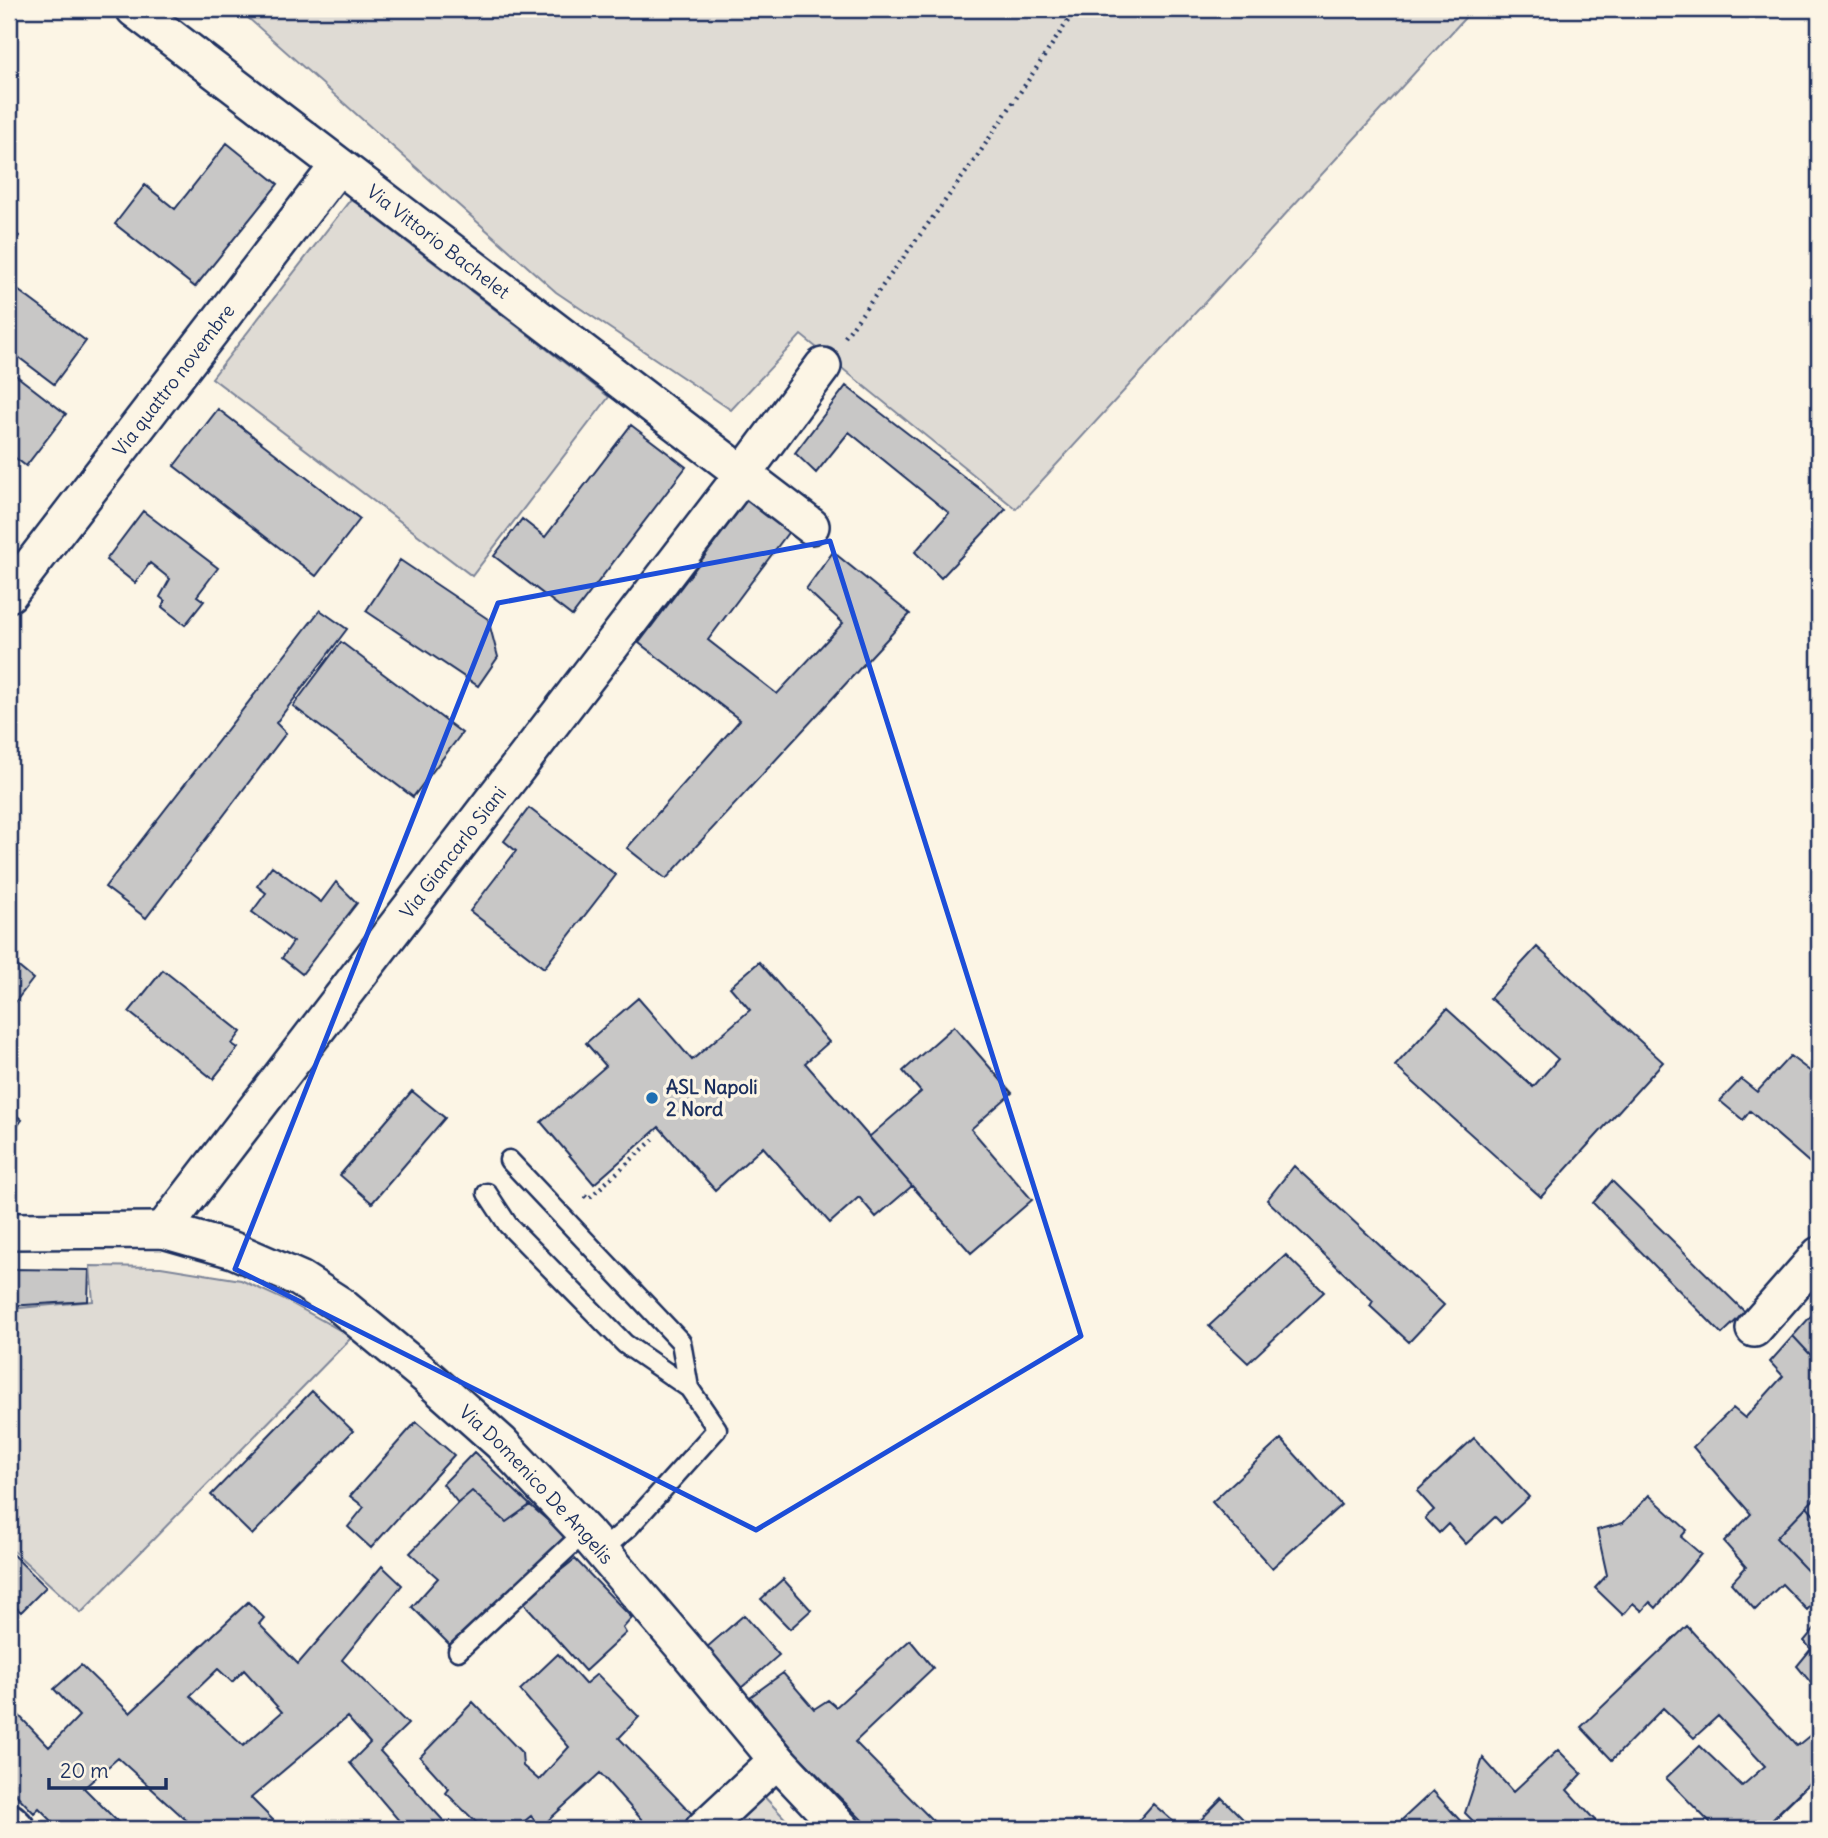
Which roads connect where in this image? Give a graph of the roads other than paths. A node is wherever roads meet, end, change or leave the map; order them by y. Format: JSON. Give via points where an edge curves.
{"nodes":[{"id":1,"x":134,"y":9,"type":"edge"},
{"id":2,"x":338,"y":166,"type":"junction"},
{"id":3,"x":823,"y":366,"type":"road end"},
{"id":4,"x":743,"y":474,"type":"junction"},
{"id":5,"x":811,"y":526,"type":"dead end"},
{"id":6,"x":9,"y":594,"type":"edge"},
{"id":7,"x":509,"y":1160,"type":"dead end"},
{"id":8,"x":487,"y":1193,"type":"dead end"},
{"id":9,"x":163,"y":1230,"type":"junction"},
{"id":10,"x":9,"y":1231,"type":"edge"},
{"id":11,"x":1819,"y":1255,"type":"edge"},
{"id":12,"x":1754,"y":1329,"type":"dead end"},
{"id":13,"x":689,"y":1388,"type":"junction"},
{"id":14,"x":593,"y":1542,"type":"junction"},
{"id":15,"x":457,"y":1651,"type":"dead end"},
{"id":16,"x":777,"y":1760,"type":"junction"},
{"id":17,"x":1819,"y":1800,"type":"edge"},
{"id":18,"x":9,"y":1823,"type":"edge"},
{"id":19,"x":15,"y":1829,"type":"edge"},
{"id":20,"x":703,"y":1829,"type":"edge"},
{"id":21,"x":842,"y":1829,"type":"edge"},
{"id":22,"x":1789,"y":1829,"type":"edge"}],
"edges":[{"from":1,"to":2,"type":"street","name":"Via Vittorio Bachelet"},
{"from":2,"to":4,"type":"street","name":"Via Vittorio Bachelet"},
{"from":2,"to":6,"type":"street","name":"Via quattro novembre"},
{"from":3,"to":4,"type":"street","name":"Via Giancarlo Siani"},
{"from":4,"to":5,"type":"street","name":"Via Vittorio Bachelet"},
{"from":4,"to":9,"type":"street","name":"Via Giancarlo Siani"},
{"from":7,"to":13,"type":"lane","via":[[681,1342]]},
{"from":8,"to":13,"type":"lane","via":[[508,1225],[625,1344]]},
{"from":9,"to":10,"type":"street","name":"Via Domenico De Angelis"},
{"from":9,"to":14,"type":"street","name":"Via Domenico De Angelis","via":[[233,1250],[300,1279],[339,1304],[501,1443]]},
{"from":11,"to":12,"type":"street"},
{"from":13,"to":14,"type":"lane","via":[[717,1429],[629,1527]]},
{"from":14,"to":15,"type":"lane"},
{"from":14,"to":16,"type":"street","name":"Via Domenico De Angelis"},
{"from":16,"to":20,"type":"street"},
{"from":16,"to":21,"type":"street","name":"Via Domenico De Angelis"},
{"from":17,"to":22,"type":"street"},
{"from":18,"to":19,"type":"street"}]}
